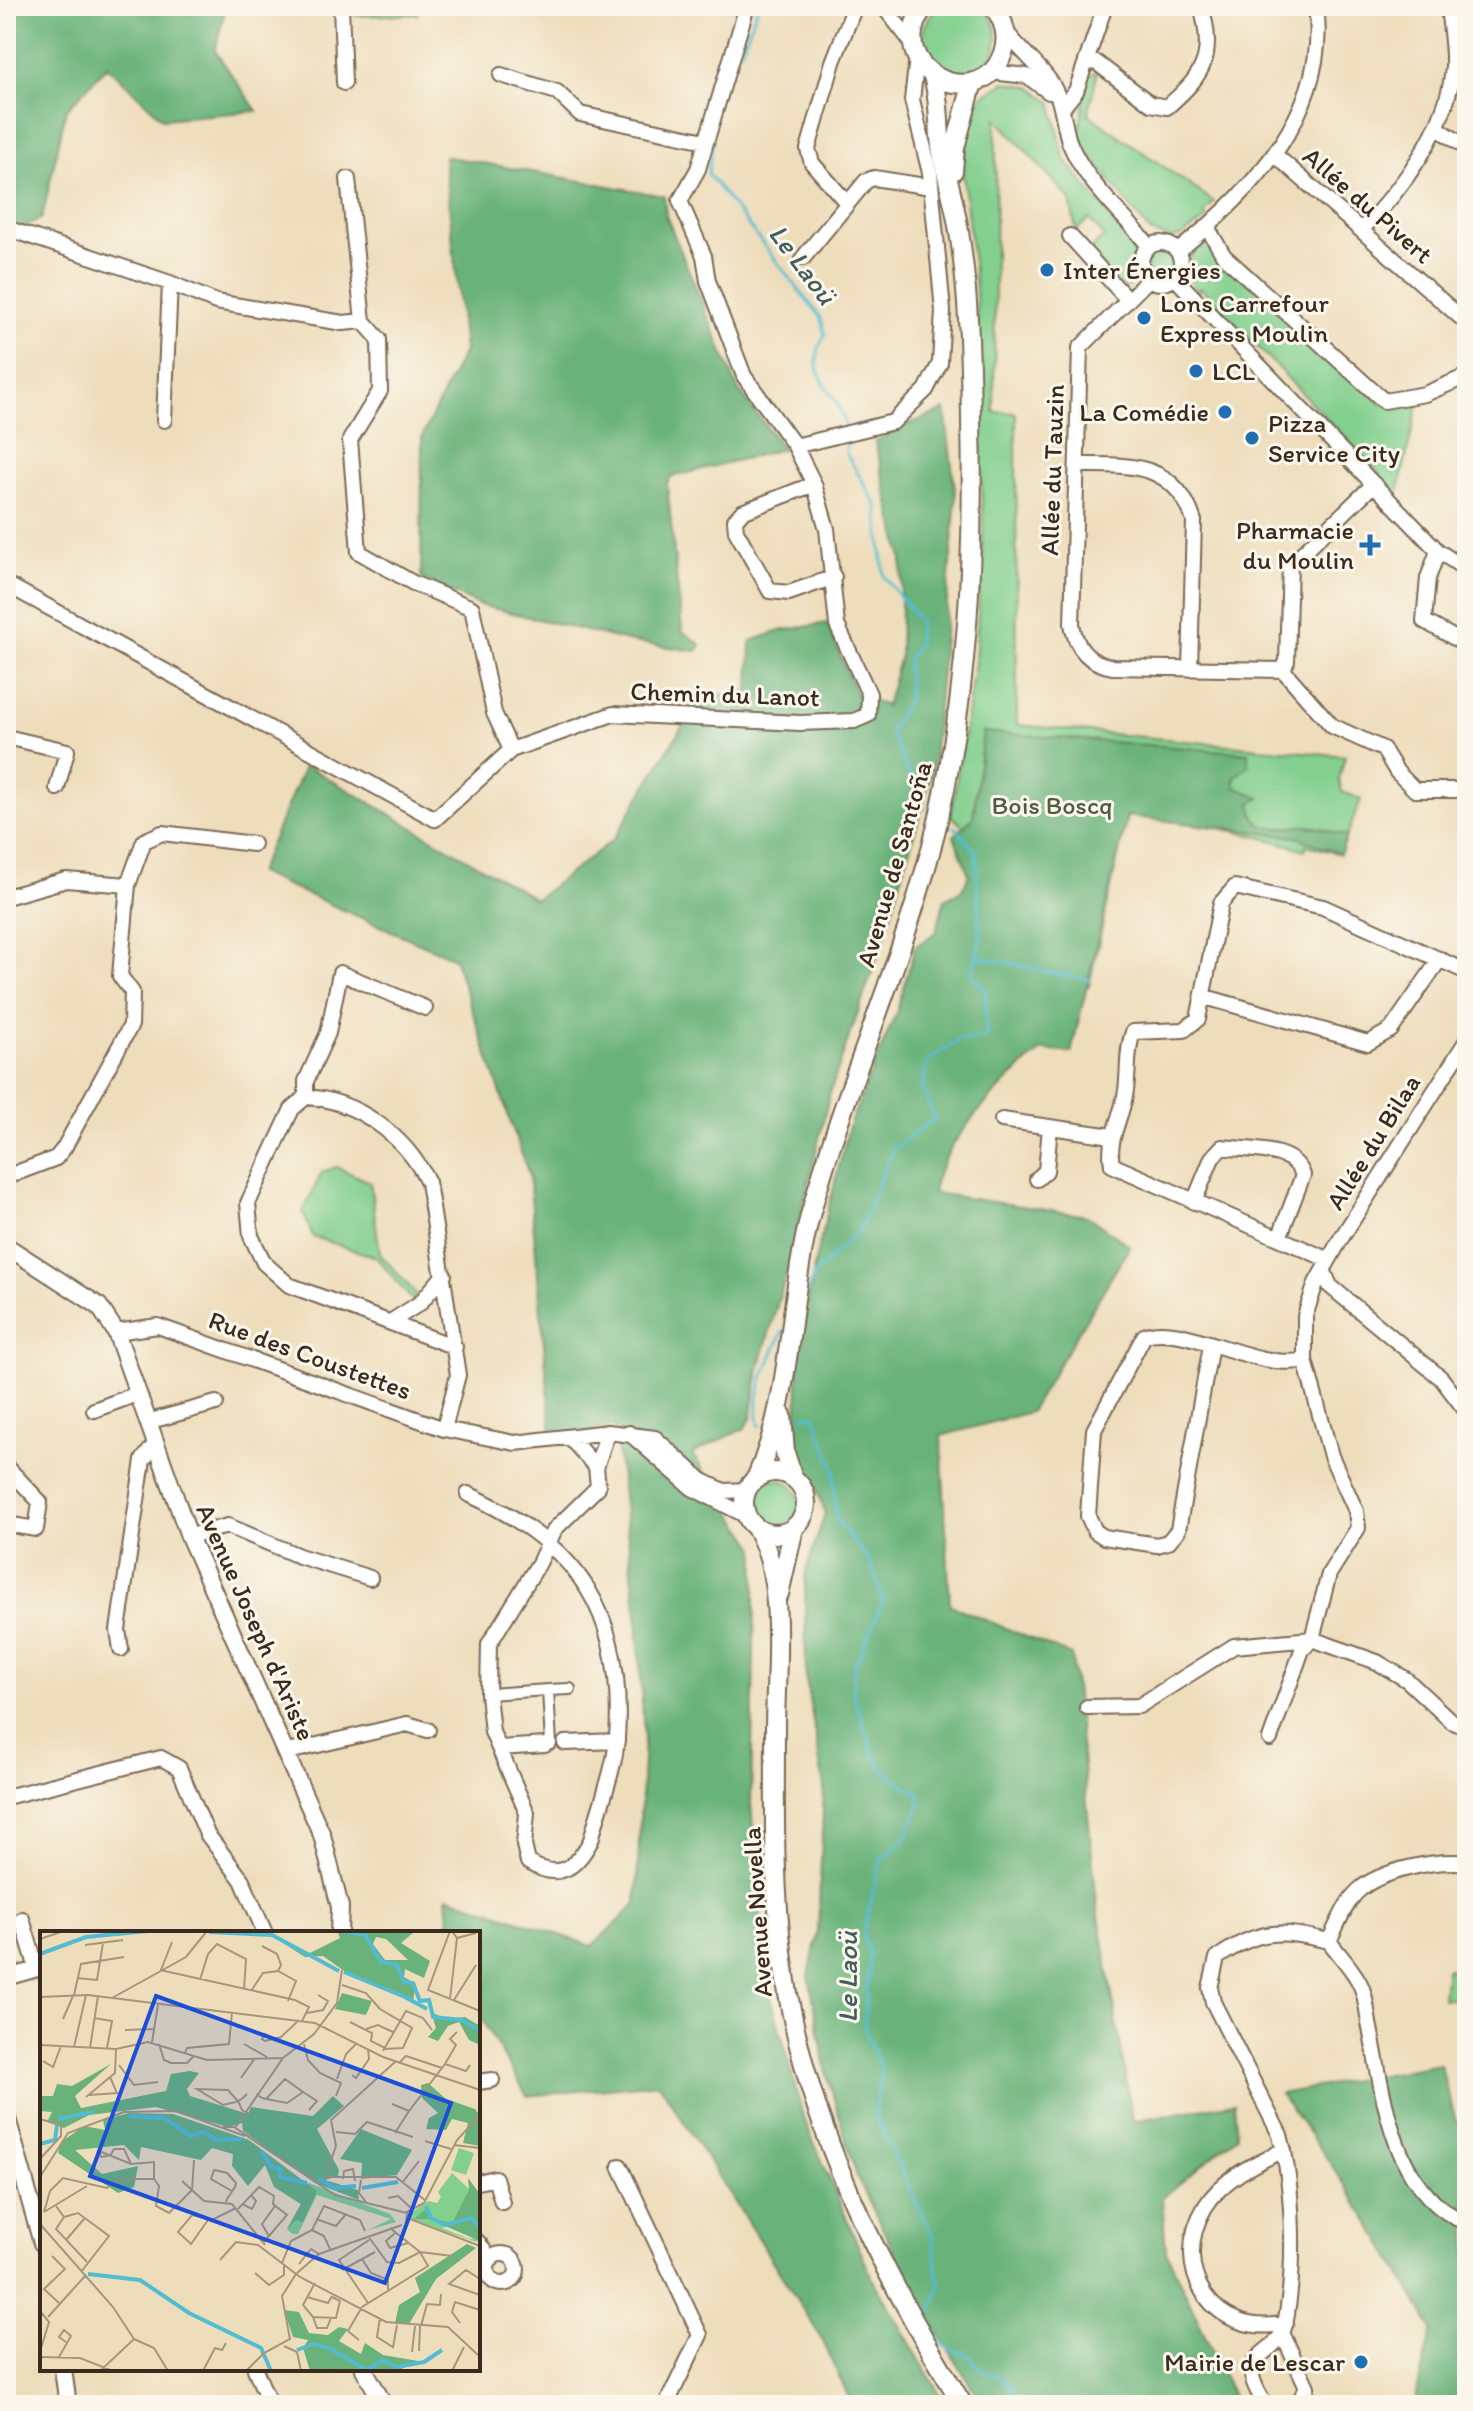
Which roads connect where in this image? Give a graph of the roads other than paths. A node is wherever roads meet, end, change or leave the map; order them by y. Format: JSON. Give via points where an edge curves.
{"nodes":[{"id":1,"x":341,"y":6,"type":"edge"},
{"id":2,"x":747,"y":6,"type":"edge"},
{"id":3,"x":855,"y":6,"type":"edge"},
{"id":4,"x":883,"y":6,"type":"edge"},
{"id":5,"x":925,"y":6,"type":"edge"},
{"id":6,"x":993,"y":6,"type":"edge"},
{"id":7,"x":1105,"y":6,"type":"edge"},
{"id":8,"x":1201,"y":6,"type":"edge"},
{"id":9,"x":1316,"y":6,"type":"edge"},
{"id":10,"x":1448,"y":6,"type":"edge"},
{"id":11,"x":1005,"y":30,"type":"junction"},
{"id":12,"x":915,"y":51,"type":"junction"},
{"id":13,"x":1086,"y":61,"type":"junction"},
{"id":14,"x":991,"y":72,"type":"junction"},
{"id":15,"x":501,"y":75,"type":"dead end"},
{"id":16,"x":933,"y":76,"type":"junction"},
{"id":17,"x":973,"y":82,"type":"junction"},
{"id":18,"x":344,"y":83,"type":"dead end"},
{"id":19,"x":1063,"y":107,"type":"junction"},
{"id":20,"x":1436,"y":127,"type":"junction"},
{"id":21,"x":705,"y":141,"type":"junction"},
{"id":22,"x":1467,"y":148,"type":"edge"},
{"id":23,"x":1274,"y":154,"type":"junction"},
{"id":24,"x":348,"y":179,"type":"dead end"},
{"id":25,"x":931,"y":187,"type":"junction"},
{"id":26,"x":951,"y":190,"type":"junction"},
{"id":27,"x":847,"y":203,"type":"junction"},
{"id":28,"x":1207,"y":227,"type":"junction"},
{"id":29,"x":6,"y":228,"type":"edge"},
{"id":30,"x":1361,"y":230,"type":"junction"},
{"id":31,"x":1070,"y":236,"type":"dead end"},
{"id":32,"x":1149,"y":246,"type":"junction"},
{"id":33,"x":1178,"y":251,"type":"junction"},
{"id":34,"x":803,"y":258,"type":"dead end"},
{"id":35,"x":1175,"y":278,"type":"junction"},
{"id":36,"x":1149,"y":279,"type":"junction"},
{"id":37,"x":170,"y":283,"type":"junction"},
{"id":38,"x":1127,"y":299,"type":"junction"},
{"id":39,"x":363,"y":321,"type":"junction"},
{"id":40,"x":1467,"y":323,"type":"edge"},
{"id":41,"x":1467,"y":376,"type":"edge"},
{"id":42,"x":164,"y":420,"type":"dead end"},
{"id":43,"x":795,"y":446,"type":"junction"},
{"id":44,"x":1077,"y":465,"type":"junction"},
{"id":45,"x":814,"y":484,"type":"junction"},
{"id":46,"x":1374,"y":484,"type":"junction"},
{"id":47,"x":1438,"y":551,"type":"junction"},
{"id":48,"x":1467,"y":570,"type":"edge"},
{"id":49,"x":834,"y":577,"type":"junction"},
{"id":50,"x":6,"y":584,"type":"edge"},
{"id":51,"x":1467,"y":645,"type":"edge"},
{"id":52,"x":1190,"y":669,"type":"junction"},
{"id":53,"x":1283,"y":670,"type":"junction"},
{"id":54,"x":6,"y":737,"type":"edge"},
{"id":55,"x":511,"y":750,"type":"junction"},
{"id":56,"x":57,"y":788,"type":"dead end"},
{"id":57,"x":1467,"y":790,"type":"edge"},
{"id":58,"x":253,"y":844,"type":"dead end"},
{"id":59,"x":128,"y":885,"type":"junction"},
{"id":60,"x":6,"y":897,"type":"edge"},
{"id":61,"x":1440,"y":959,"type":"junction"},
{"id":62,"x":1467,"y":972,"type":"edge"},
{"id":63,"x":1205,"y":997,"type":"junction"},
{"id":64,"x":425,"y":1008,"type":"dead end"},
{"id":65,"x":1467,"y":1040,"type":"edge"},
{"id":66,"x":306,"y":1097,"type":"junction"},
{"id":67,"x":1002,"y":1120,"type":"dead end"},
{"id":68,"x":1050,"y":1127,"type":"junction"},
{"id":69,"x":1112,"y":1136,"type":"junction"},
{"id":70,"x":6,"y":1177,"type":"edge"},
{"id":71,"x":1037,"y":1179,"type":"dead end"},
{"id":72,"x":1194,"y":1202,"type":"junction"},
{"id":73,"x":1279,"y":1238,"type":"junction"},
{"id":74,"x":6,"y":1246,"type":"edge"},
{"id":75,"x":1327,"y":1266,"type":"junction"},
{"id":76,"x":444,"y":1275,"type":"junction"},
{"id":77,"x":392,"y":1321,"type":"junction"},
{"id":78,"x":116,"y":1332,"type":"junction"},
{"id":79,"x":1211,"y":1345,"type":"junction"},
{"id":80,"x":455,"y":1347,"type":"junction"},
{"id":81,"x":1305,"y":1360,"type":"junction"},
{"id":82,"x":137,"y":1394,"type":"junction"},
{"id":83,"x":781,"y":1396,"type":"junction"},
{"id":84,"x":216,"y":1403,"type":"dead end"},
{"id":85,"x":94,"y":1410,"type":"dead end"},
{"id":86,"x":1467,"y":1412,"type":"edge"},
{"id":87,"x":147,"y":1422,"type":"junction"},
{"id":88,"x":444,"y":1429,"type":"junction"},
{"id":89,"x":608,"y":1432,"type":"junction"},
{"id":90,"x":629,"y":1433,"type":"junction"},
{"id":91,"x":569,"y":1437,"type":"junction"},
{"id":92,"x":154,"y":1445,"type":"junction"},
{"id":93,"x":6,"y":1466,"type":"edge"},
{"id":94,"x":596,"y":1467,"type":"junction"},
{"id":95,"x":793,"y":1478,"type":"junction"},
{"id":96,"x":752,"y":1484,"type":"junction"},
{"id":97,"x":468,"y":1494,"type":"dead end"},
{"id":98,"x":752,"y":1522,"type":"junction"},
{"id":99,"x":6,"y":1524,"type":"edge"},
{"id":100,"x":794,"y":1528,"type":"junction"},
{"id":101,"x":189,"y":1536,"type":"junction"},
{"id":102,"x":548,"y":1544,"type":"junction"},
{"id":103,"x":370,"y":1578,"type":"dead end"},
{"id":104,"x":775,"y":1616,"type":"junction"},
{"id":105,"x":1312,"y":1639,"type":"junction"},
{"id":106,"x":121,"y":1649,"type":"dead end"},
{"id":107,"x":570,"y":1689,"type":"dead end"},
{"id":108,"x":548,"y":1690,"type":"junction"},
{"id":109,"x":488,"y":1694,"type":"junction"},
{"id":110,"x":1087,"y":1707,"type":"dead end"},
{"id":111,"x":1467,"y":1728,"type":"edge"},
{"id":112,"x":428,"y":1730,"type":"dead end"},
{"id":113,"x":1270,"y":1739,"type":"dead end"},
{"id":114,"x":617,"y":1741,"type":"junction"},
{"id":115,"x":554,"y":1744,"type":"junction"},
{"id":116,"x":499,"y":1748,"type":"junction"},
{"id":117,"x":288,"y":1752,"type":"junction"},
{"id":118,"x":6,"y":1797,"type":"edge"},
{"id":119,"x":1467,"y":1863,"type":"edge"},
{"id":120,"x":22,"y":1919,"type":"dead end"},
{"id":121,"x":264,"y":1931,"type":"edge"},
{"id":122,"x":339,"y":1931,"type":"edge"},
{"id":123,"x":1329,"y":1941,"type":"junction"},
{"id":124,"x":6,"y":1978,"type":"edge"},
{"id":125,"x":6,"y":2115,"type":"edge"},
{"id":126,"x":9,"y":2136,"type":"edge"},
{"id":127,"x":1284,"y":2150,"type":"junction"},
{"id":128,"x":620,"y":2166,"type":"dead end"},
{"id":129,"x":480,"y":2182,"type":"edge"},
{"id":130,"x":502,"y":2202,"type":"dead end"},
{"id":131,"x":1467,"y":2223,"type":"edge"},
{"id":132,"x":40,"y":2237,"type":"edge"},
{"id":133,"x":480,"y":2245,"type":"edge"},
{"id":134,"x":491,"y":2260,"type":"dead end"},
{"id":135,"x":1284,"y":2329,"type":"junction"},
{"id":136,"x":63,"y":2371,"type":"edge"},
{"id":137,"x":256,"y":2371,"type":"edge"},
{"id":138,"x":365,"y":2371,"type":"edge"},
{"id":139,"x":68,"y":2405,"type":"edge"},
{"id":140,"x":270,"y":2405,"type":"edge"},
{"id":141,"x":384,"y":2405,"type":"edge"},
{"id":142,"x":666,"y":2405,"type":"edge"},
{"id":143,"x":963,"y":2405,"type":"edge"},
{"id":144,"x":1266,"y":2405,"type":"edge"},
{"id":145,"x":1297,"y":2405,"type":"edge"}],
"edges":[{"from":1,"to":18,"type":"street"},
{"from":2,"to":21,"type":"street","name":"Chemin du Lanot"},
{"from":3,"to":27,"type":"street","via":[[808,149],[812,163]]},
{"from":4,"to":12,"type":"street"},
{"from":5,"to":12,"type":"main road","via":[[913,29]]},
{"from":6,"to":11,"type":"main road"},
{"from":7,"to":13,"type":"street"},
{"from":8,"to":13,"type":"street","via":[[1209,36],[1206,60],[1194,84],[1167,107],[1151,104],[1097,63]]},
{"from":9,"to":23,"type":"street","via":[[1320,45],[1310,86],[1289,137]]},
{"from":10,"to":20,"type":"street","via":[[1453,69]]},
{"from":11,"to":14,"type":"main road","via":[[1000,60]]},
{"from":11,"to":19,"type":"street","via":[[1052,83]]},
{"from":12,"to":16,"type":"main road"},
{"from":12,"to":25,"type":"street","via":[[912,100]]},
{"from":13,"to":19,"type":"street","via":[[1076,91]]},
{"from":14,"to":17,"type":"main road"},
{"from":14,"to":19,"type":"street","via":[[1027,76]]},
{"from":15,"to":21,"type":"street","via":[[557,92],[580,114]]},
{"from":16,"to":17,"type":"main road","via":[[959,84]]},
{"from":16,"to":26,"type":"main road","name":"Avenue de Santoña"},
{"from":17,"to":26,"type":"main road","name":"Avenue de Santoña","via":[[955,147]]},
{"from":19,"to":32,"type":"street","via":[[1070,143],[1084,168]]},
{"from":20,"to":22,"type":"street"},
{"from":20,"to":30,"type":"street","via":[[1404,184]]},
{"from":21,"to":43,"type":"street","name":"Chemin du Lanot","via":[[698,169],[680,201],[682,212],[704,256],[708,281],[744,376]]},
{"from":23,"to":28,"type":"street"},
{"from":23,"to":30,"type":"street","name":"Allée du Pivert"},
{"from":24,"to":39,"type":"street"},
{"from":25,"to":27,"type":"street","via":[[874,178]]},
{"from":25,"to":43,"type":"street","via":[[943,311],[940,363],[926,390],[893,422]]},
{"from":26,"to":83,"type":"main road","name":"Avenue de Santoña","via":[[965,282],[972,490],[971,594],[952,753],[910,918],[811,1213]]},
{"from":27,"to":34,"type":"street"},
{"from":28,"to":33,"type":"street"},
{"from":28,"to":41,"type":"street","via":[[1224,256],[1384,401],[1425,394]]},
{"from":29,"to":37,"type":"street"},
{"from":30,"to":40,"type":"street","name":"Allée du Pivert"},
{"from":31,"to":38,"type":"street"},
{"from":32,"to":33,"type":"street","via":[[1167,243]]},
{"from":32,"to":36,"type":"street","via":[[1141,263]]},
{"from":33,"to":35,"type":"street","via":[[1182,262]]},
{"from":35,"to":36,"type":"street","via":[[1165,283]]},
{"from":35,"to":46,"type":"street"},
{"from":36,"to":38,"type":"street","name":"Allée du Tauzin"},
{"from":37,"to":39,"type":"street","via":[[216,302],[343,323]]},
{"from":37,"to":42,"type":"street"},
{"from":38,"to":44,"type":"street","name":"Allée du Tauzin","via":[[1080,348]]},
{"from":39,"to":55,"type":"street","via":[[379,339],[380,391],[350,440],[359,552],[472,608],[494,713]]},
{"from":43,"to":45,"type":"street","name":"Chemin du Lanot"},
{"from":44,"to":52,"type":"street","via":[[1136,465],[1153,471],[1189,507],[1194,521]]},
{"from":44,"to":52,"type":"street","name":"Allée du Tauzin","via":[[1074,637],[1088,658],[1113,667]]},
{"from":45,"to":49,"type":"street","name":"Chemin du Lanot"},
{"from":45,"to":49,"type":"street","via":[[742,512],[735,520],[736,531],[770,591],[789,593]]},
{"from":46,"to":47,"type":"street"},
{"from":46,"to":53,"type":"street","via":[[1290,565]]},
{"from":47,"to":48,"type":"street"},
{"from":47,"to":51,"type":"street","via":[[1428,578],[1424,621]]},
{"from":49,"to":55,"type":"street","name":"Chemin du Lanot","via":[[837,625],[869,694],[868,715],[854,721],[800,723],[613,714]]},
{"from":50,"to":55,"type":"street","name":"Chemin du Lanot","via":[[435,819]]},
{"from":52,"to":53,"type":"street"},
{"from":53,"to":57,"type":"street","via":[[1332,726],[1383,749],[1415,790]]},
{"from":54,"to":56,"type":"street","via":[[67,751]]},
{"from":58,"to":59,"type":"street","via":[[151,835]]},
{"from":59,"to":60,"type":"street","via":[[66,880]]},
{"from":59,"to":70,"type":"street","via":[[120,976],[132,992],[131,1025],[56,1158]]},
{"from":61,"to":62,"type":"street"},
{"from":61,"to":63,"type":"street","via":[[1391,1030],[1368,1043]]},
{"from":61,"to":63,"type":"street","via":[[1323,907],[1235,887],[1221,903]]},
{"from":63,"to":69,"type":"street","via":[[1198,1019],[1184,1030],[1133,1032],[1126,1092]]},
{"from":64,"to":66,"type":"street","via":[[340,973],[328,1033],[306,1081]]},
{"from":65,"to":75,"type":"street","name":"Allée du Bilaa"},
{"from":66,"to":76,"type":"street","via":[[322,1098],[374,1120],[417,1160],[428,1182]]},
{"from":66,"to":77,"type":"street","via":[[292,1109],[248,1203],[251,1236],[264,1263],[289,1285]]},
{"from":67,"to":68,"type":"street"},
{"from":68,"to":69,"type":"street"},
{"from":68,"to":71,"type":"street","via":[[1046,1171]]},
{"from":69,"to":72,"type":"street","via":[[1112,1165]]},
{"from":72,"to":73,"type":"street"},
{"from":72,"to":73,"type":"street","via":[[1222,1147],[1288,1155],[1299,1162],[1303,1175]]},
{"from":73,"to":75,"type":"street"},
{"from":74,"to":78,"type":"street","via":[[99,1306]]},
{"from":75,"to":81,"type":"street","name":"Allée du Bilaa","via":[[1305,1316]]},
{"from":75,"to":86,"type":"street","via":[[1330,1286],[1441,1378]]},
{"from":76,"to":77,"type":"street","via":[[420,1303]]},
{"from":76,"to":80,"type":"street"},
{"from":77,"to":80,"type":"street"},
{"from":78,"to":82,"type":"street","name":"Avenue Joseph d'Ariste"},
{"from":78,"to":88,"type":"street","name":"Rue des Coustettes","via":[[158,1326]]},
{"from":79,"to":79,"type":"street","via":[[1154,1332],[1138,1345],[1094,1430],[1088,1516],[1104,1537],[1157,1545],[1178,1530]]},
{"from":79,"to":81,"type":"street","via":[[1279,1364]]},
{"from":80,"to":88,"type":"street","via":[[458,1375]]},
{"from":81,"to":105,"type":"street","name":"Allée du Bilaa","via":[[1331,1456],[1356,1511],[1358,1528],[1329,1574]]},
{"from":82,"to":85,"type":"street"},
{"from":82,"to":87,"type":"street","name":"Avenue Joseph d'Ariste"},
{"from":83,"to":95,"type":"main road","name":"Avenue de Santoña","via":[[785,1453]]},
{"from":83,"to":96,"type":"main road","name":"Avenue de Santoña","via":[[768,1451]]},
{"from":84,"to":87,"type":"street"},
{"from":87,"to":92,"type":"street","name":"Avenue Joseph d'Ariste"},
{"from":88,"to":91,"type":"street","name":"Rue des Coustettes","via":[[515,1443]]},
{"from":89,"to":90,"type":"street","name":"Rue des Coustettes"},
{"from":89,"to":91,"type":"street","name":"Rue des Coustettes"},
{"from":89,"to":94,"type":"street"},
{"from":90,"to":96,"type":"street","name":"Rue des Coustettes","via":[[655,1438],[701,1480],[724,1491]]},
{"from":90,"to":98,"type":"street","via":[[692,1488]]},
{"from":91,"to":94,"type":"street"},
{"from":92,"to":101,"type":"street","name":"Avenue Joseph d'Ariste"},
{"from":92,"to":106,"type":"street","via":[[142,1470],[118,1630]]},
{"from":93,"to":99,"type":"street","via":[[40,1502],[36,1529]]},
{"from":94,"to":102,"type":"street","via":[[598,1487],[555,1529]]},
{"from":95,"to":96,"type":"main road","via":[[775,1473]]},
{"from":95,"to":100,"type":"main road","via":[[806,1503]]},
{"from":96,"to":98,"type":"main road"},
{"from":97,"to":102,"type":"street","via":[[512,1514]]},
{"from":98,"to":100,"type":"main road","via":[[775,1534]]},
{"from":98,"to":104,"type":"main road","name":"Avenue Novella","via":[[768,1546]]},
{"from":100,"to":104,"type":"main road","name":"Avenue Novella"},
{"from":101,"to":103,"type":"street","via":[[228,1526]]},
{"from":101,"to":117,"type":"street","name":"Avenue Joseph d'Ariste"},
{"from":102,"to":109,"type":"street","via":[[489,1644]]},
{"from":102,"to":114,"type":"street","via":[[580,1576],[599,1606],[612,1643]]},
{"from":104,"to":143,"type":"main road","name":"Avenue Novella","via":[[777,1887],[791,2012],[852,2205]]},
{"from":105,"to":110,"type":"street","via":[[1234,1646],[1139,1706]]},
{"from":105,"to":111,"type":"street","via":[[1377,1662]]},
{"from":105,"to":113,"type":"street","name":"Allée du Bilaa","via":[[1302,1650]]},
{"from":107,"to":108,"type":"street"},
{"from":108,"to":109,"type":"street"},
{"from":108,"to":115,"type":"street"},
{"from":109,"to":116,"type":"street"},
{"from":112,"to":117,"type":"street","via":[[407,1724]]},
{"from":114,"to":115,"type":"street"},
{"from":114,"to":116,"type":"street","via":[[591,1840],[564,1871],[544,1872],[528,1862],[527,1813]]},
{"from":115,"to":116,"type":"street"},
{"from":117,"to":122,"type":"street","name":"Avenue Joseph d'Ariste","via":[[333,1871]]},
{"from":118,"to":121,"type":"street","via":[[161,1758],[179,1768],[207,1834],[242,1880]]},
{"from":119,"to":123,"type":"street","via":[[1436,1860],[1369,1884],[1357,1892]]},
{"from":120,"to":124,"type":"street","via":[[37,1969]]},
{"from":123,"to":127,"type":"street","via":[[1270,1932],[1232,1947],[1217,1958],[1210,1988]]},
{"from":123,"to":131,"type":"street","via":[[1361,1986],[1385,2100],[1407,2168],[1436,2204]]},
{"from":125,"to":126,"type":"street"},
{"from":126,"to":132,"type":"street"},
{"from":127,"to":135,"type":"street","via":[[1291,2241]]},
{"from":127,"to":135,"type":"street","via":[[1220,2189],[1192,2241],[1195,2276],[1217,2308],[1262,2329]]},
{"from":128,"to":142,"type":"street","via":[[700,2335]]},
{"from":129,"to":130,"type":"street","via":[[495,2178]]},
{"from":133,"to":134,"type":"street"},
{"from":135,"to":144,"type":"street","via":[[1252,2367]]},
{"from":135,"to":145,"type":"street","via":[[1307,2387]]},
{"from":136,"to":139,"type":"street"},
{"from":137,"to":140,"type":"street"},
{"from":138,"to":141,"type":"street"}]}
